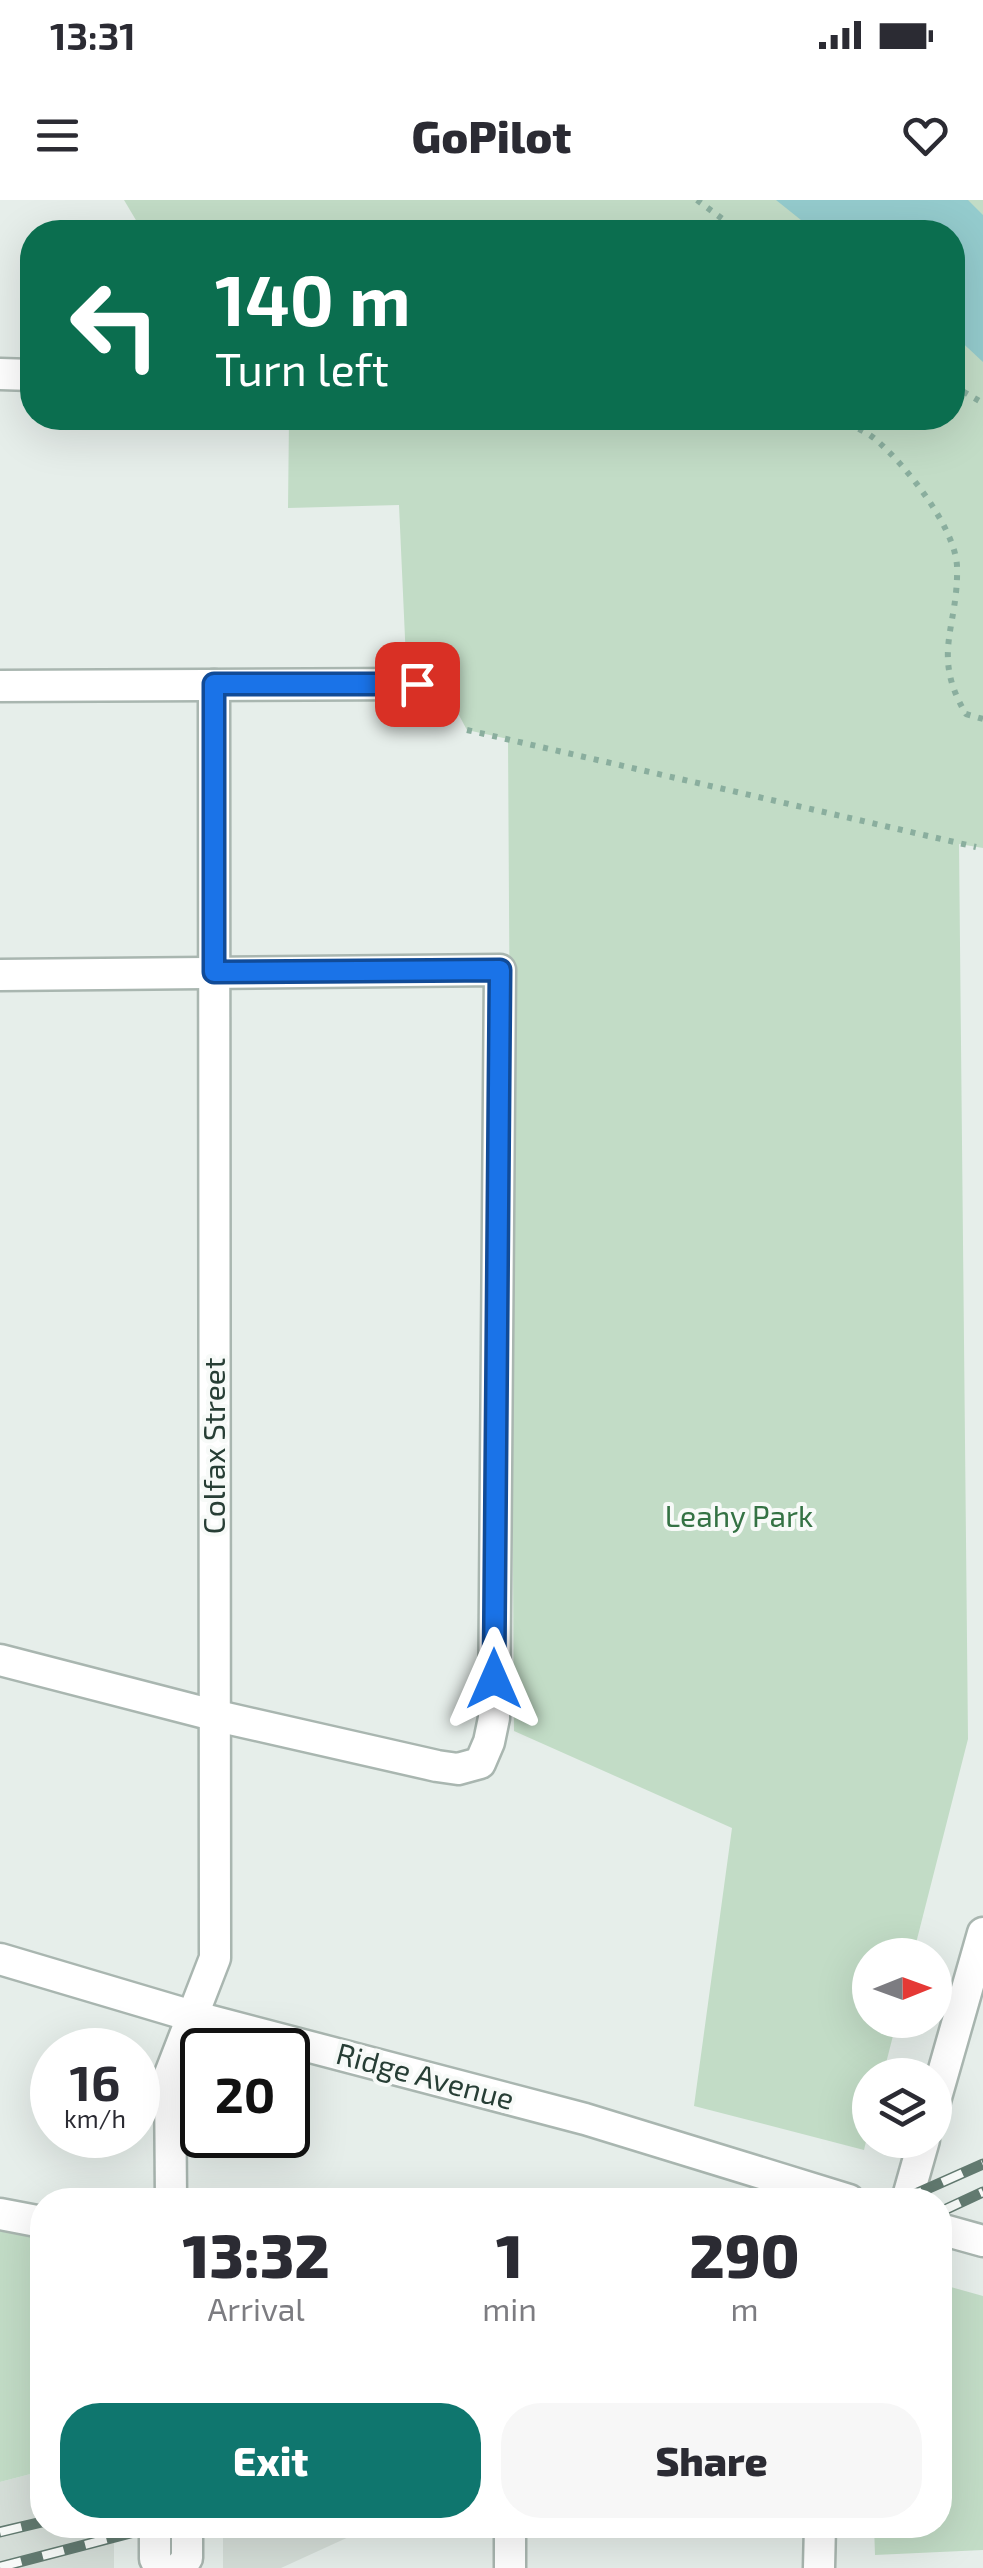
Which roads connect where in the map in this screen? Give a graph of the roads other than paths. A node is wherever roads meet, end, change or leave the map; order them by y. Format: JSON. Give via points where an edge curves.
{"nodes":[{"id":1,"x":214,"y":684,"type":"junction"},
{"id":2,"x":417,"y":684,"type":"dead end"},
{"id":3,"x":0,"y":686,"type":"edge"},
{"id":4,"x":214,"y":972,"type":"junction"},
{"id":5,"x":0,"y":975,"type":"edge"},
{"id":6,"x":0,"y":1660,"type":"edge"},
{"id":7,"x":216,"y":1716,"type":"junction"},
{"id":8,"x":983,"y":1932,"type":"edge"},
{"id":9,"x":0,"y":1959,"type":"edge"},
{"id":10,"x":192,"y":2016,"type":"junction"},
{"id":11,"x":947,"y":2058,"type":"edge"},
{"id":12,"x":919,"y":2158,"type":"edge"},
{"id":13,"x":170,"y":2188,"type":"edge"},
{"id":14,"x":809,"y":2188,"type":"edge"},
{"id":15,"x":910,"y":2188,"type":"edge"},
{"id":16,"x":0,"y":2214,"type":"edge"},
{"id":17,"x":30,"y":2220,"type":"edge"},
{"id":18,"x":952,"y":2232,"type":"edge"},
{"id":19,"x":983,"y":2241,"type":"edge"},
{"id":20,"x":154,"y":2538,"type":"edge"},
{"id":21,"x":187,"y":2538,"type":"edge"},
{"id":22,"x":510,"y":2538,"type":"edge"},
{"id":23,"x":820,"y":2538,"type":"edge"},
{"id":24,"x":161,"y":2568,"type":"edge"},
{"id":25,"x":180,"y":2568,"type":"edge"},
{"id":26,"x":510,"y":2568,"type":"edge"},
{"id":27,"x":819,"y":2568,"type":"edge"}],
"edges":[{"from":1,"to":2,"type":"street"},
{"from":1,"to":3,"type":"street"},
{"from":1,"to":4,"type":"street","name":"Colfax Street"},
{"from":4,"to":5,"type":"street"},
{"from":4,"to":7,"type":"street","name":"Colfax Street"},
{"from":4,"to":7,"type":"street","via":[[500,970],[489,1742],[480,1763],[458,1769]]},
{"from":6,"to":7,"type":"street"},
{"from":7,"to":10,"type":"street","name":"Colfax Street","via":[[215,1958]]},
{"from":8,"to":11,"type":"street"},
{"from":9,"to":10,"type":"street","name":"Ridge Avenue"},
{"from":10,"to":13,"type":"street","name":"Colfax Street","via":[[170,2074]]},
{"from":10,"to":14,"type":"street","name":"Ridge Avenue","via":[[585,2119]]},
{"from":12,"to":15,"type":"street"},
{"from":16,"to":17,"type":"street"},
{"from":18,"to":19,"type":"street"},
{"from":20,"to":24,"type":"street"},
{"from":21,"to":25,"type":"street"},
{"from":22,"to":26,"type":"street"},
{"from":23,"to":27,"type":"street"}]}
